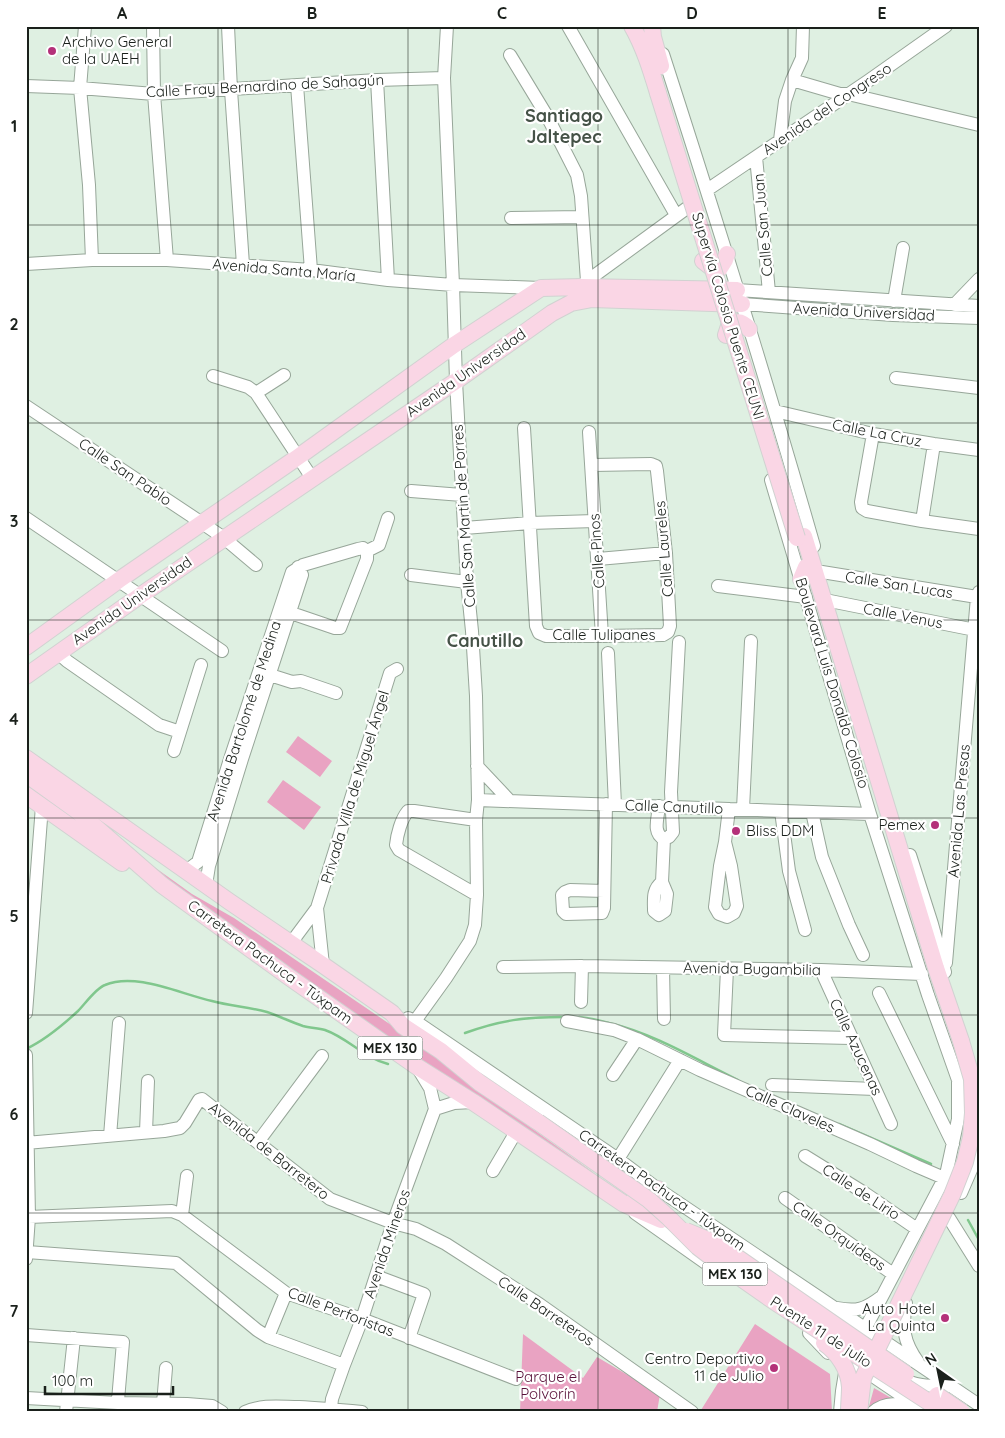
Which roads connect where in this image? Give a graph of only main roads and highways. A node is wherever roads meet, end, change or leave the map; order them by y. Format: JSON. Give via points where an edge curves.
{"nodes":[{"id":1,"x":632,"y":26,"type":"edge"},
{"id":2,"x":653,"y":26,"type":"edge"},
{"id":3,"x":663,"y":91,"type":"junction"},
{"id":4,"x":727,"y":254,"type":"road end"},
{"id":5,"x":703,"y":261,"type":"road end"},
{"id":6,"x":714,"y":296,"type":"junction"},
{"id":7,"x":739,"y":297,"type":"road end"},
{"id":8,"x":749,"y":329,"type":"road end"},
{"id":9,"x":726,"y":334,"type":"road end"},
{"id":10,"x":266,"y":479,"type":"junction"},
{"id":11,"x":280,"y":500,"type":"junction"},
{"id":12,"x":30,"y":640,"type":"edge"},
{"id":13,"x":26,"y":676,"type":"edge"},
{"id":14,"x":26,"y":758,"type":"edge"},
{"id":15,"x":26,"y":774,"type":"edge"},
{"id":16,"x":26,"y":786,"type":"edge"},
{"id":17,"x":26,"y":795,"type":"edge"},
{"id":18,"x":95,"y":827,"type":"junction"},
{"id":19,"x":162,"y":885,"type":"junction"},
{"id":20,"x":230,"y":902,"type":"junction"},
{"id":21,"x":957,"y":1042,"type":"junction"},
{"id":22,"x":538,"y":1122,"type":"joint"},
{"id":23,"x":557,"y":1158,"type":"junction"},
{"id":24,"x":658,"y":1189,"type":"road end"},
{"id":25,"x":661,"y":1220,"type":"joint"},
{"id":26,"x":766,"y":1300,"type":"junction"},
{"id":27,"x":850,"y":1412,"type":"edge"},
{"id":28,"x":859,"y":1412,"type":"edge"},
{"id":29,"x":944,"y":1412,"type":"edge"},
{"id":30,"x":962,"y":1412,"type":"edge"}],
"edges":[{"from":1,"to":3,"type":"main road"},
{"from":2,"to":3,"type":"main road","via":[[652,37]]},
{"from":3,"to":21,"type":"main road","name":"Supervía Colosio Puente CEUNI"},
{"from":4,"to":5,"type":"main road","via":[[720,268],[712,268]]},
{"from":6,"to":7,"type":"main road","name":"Avenida Universidad"},
{"from":6,"to":10,"type":"main road","name":"Avenida Universidad","via":[[584,284],[541,288],[454,345]]},
{"from":6,"to":11,"type":"main road","name":"Avenida Universidad","via":[[592,299],[571,303]]},
{"from":8,"to":9,"type":"main road","via":[[737,322],[729,326]]},
{"from":10,"to":11,"type":"main road"},
{"from":10,"to":12,"type":"main road","name":"Avenida Universidad"},
{"from":11,"to":13,"type":"main road","name":"Avenida Universidad"},
{"from":14,"to":20,"type":"main road","name":"Carretera Pachuca - Túxpam","number":"MEX 130"},
{"from":15,"to":18,"type":"main road","name":"Carretera Pachuca - Túxpam","number":"MEX 130"},
{"from":16,"to":18,"type":"main road","via":[[60,810]]},
{"from":17,"to":19,"type":"main road","via":[[140,876]]},
{"from":18,"to":19,"type":"main road","name":"Carretera Pachuca - Túxpam","number":"MEX 130"},
{"from":18,"to":20,"type":"main road","via":[[137,849],[191,886]]},
{"from":19,"to":23,"type":"main road","name":"Carretera Pachuca - Túxpam","number":"MEX 130","via":[[416,1066]]},
{"from":20,"to":22,"type":"main road","name":"Carretera Pachuca - Túxpam","number":"MEX 130","via":[[392,1013],[403,1026]]},
{"from":21,"to":27,"type":"main road","bridge":true,"via":[[964,1080],[965,1112],[957,1160],[854,1373]]},
{"from":21,"to":28,"type":"main road","bridge":true,"via":[[972,1079],[971,1137],[965,1162],[948,1204],[863,1378]]},
{"from":22,"to":26,"type":"main road","name":"Puente 11 de julio","number":"MEX 130","bridge":true,"via":[[649,1200],[698,1247]]},
{"from":23,"to":24,"type":"main road","via":[[644,1200],[650,1199]]},
{"from":23,"to":25,"type":"main road","name":"Carretera Pachuca - Túxpam","number":"MEX 130","via":[[624,1204]]},
{"from":25,"to":30,"type":"main road","name":"Puente 11 de julio","number":"MEX 130","bridge":true,"via":[[708,1240],[738,1258]]},
{"from":26,"to":27,"type":"main road","bridge":true,"via":[[830,1347],[842,1361],[850,1386]]},
{"from":26,"to":29,"type":"main road","name":"Puente 11 de julio","number":"MEX 130","bridge":true}]}
